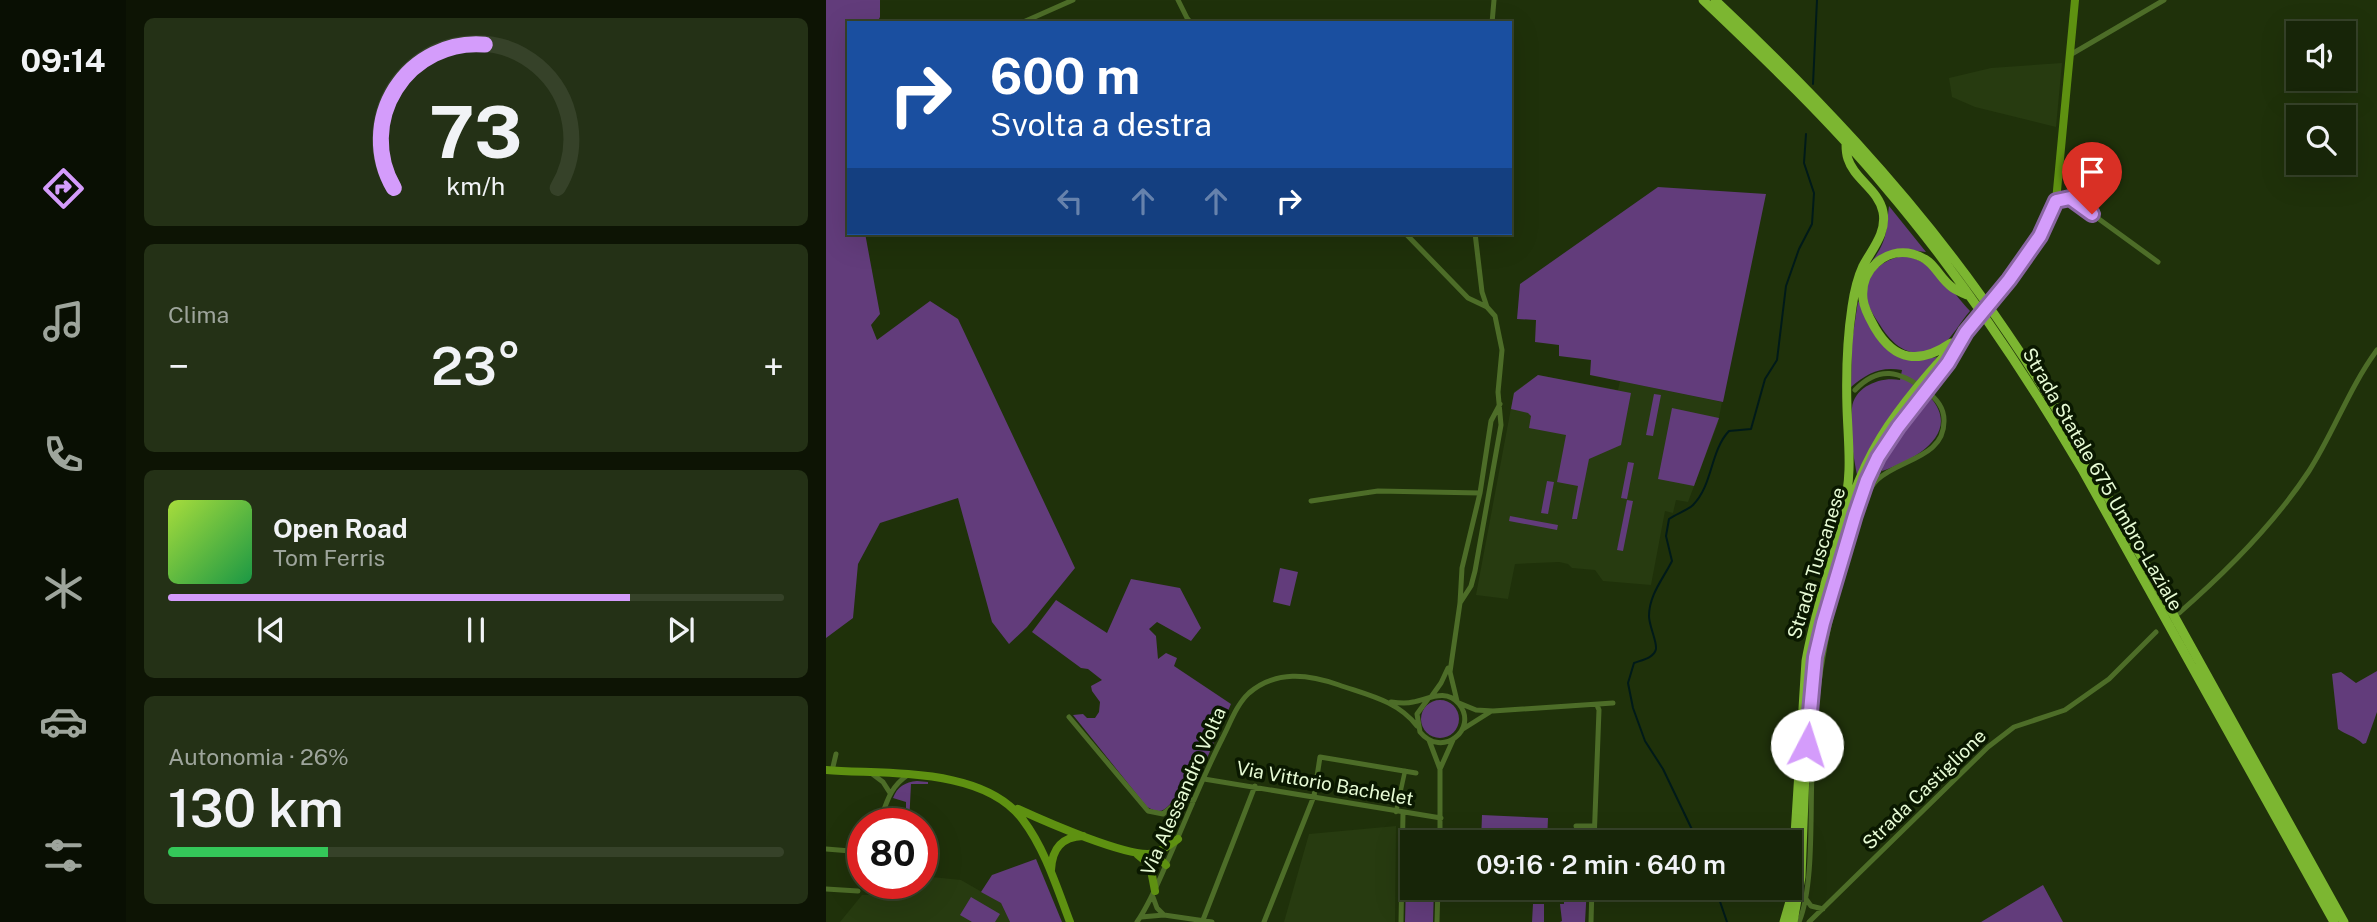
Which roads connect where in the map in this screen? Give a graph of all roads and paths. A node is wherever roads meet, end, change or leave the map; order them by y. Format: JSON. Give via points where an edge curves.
{"nodes":[{"id":1,"x":1073,"y":0,"type":"edge"},
{"id":2,"x":1178,"y":0,"type":"edge"},
{"id":3,"x":1494,"y":0,"type":"edge"},
{"id":4,"x":1703,"y":0,"type":"edge"},
{"id":5,"x":1715,"y":0,"type":"edge"},
{"id":6,"x":2075,"y":0,"type":"edge"},
{"id":7,"x":2164,"y":0,"type":"edge"},
{"id":8,"x":1026,"y":21,"type":"edge"},
{"id":9,"x":1189,"y":21,"type":"edge"},
{"id":10,"x":1492,"y":21,"type":"edge"},
{"id":11,"x":2070,"y":56,"type":"junction"},
{"id":12,"x":1846,"y":141,"type":"junction"},
{"id":13,"x":2056,"y":201,"type":"junction"},
{"id":14,"x":1407,"y":235,"type":"edge"},
{"id":15,"x":1475,"y":235,"type":"edge"},
{"id":16,"x":2158,"y":262,"type":"dead end"},
{"id":17,"x":1970,"y":297,"type":"junction"},
{"id":18,"x":1980,"y":301,"type":"junction"},
{"id":19,"x":1488,"y":308,"type":"junction"},
{"id":20,"x":1966,"y":332,"type":"junction"},
{"id":21,"x":2377,"y":350,"type":"edge"},
{"id":22,"x":1855,"y":390,"type":"joint"},
{"id":23,"x":1500,"y":404,"type":"junction"},
{"id":24,"x":1846,"y":405,"type":"junction"},
{"id":25,"x":1885,"y":446,"type":"junction"},
{"id":26,"x":1869,"y":490,"type":"junction"},
{"id":27,"x":1480,"y":493,"type":"junction"},
{"id":28,"x":1311,"y":501,"type":"dead end"},
{"id":29,"x":1842,"y":529,"type":"junction"},
{"id":30,"x":1460,"y":603,"type":"junction"},
{"id":31,"x":2179,"y":613,"type":"dead end"},
{"id":32,"x":2156,"y":632,"type":"dead end"},
{"id":33,"x":1451,"y":658,"type":"junction"},
{"id":34,"x":1429,"y":698,"type":"junction"},
{"id":35,"x":1388,"y":702,"type":"junction"},
{"id":36,"x":1458,"y":702,"type":"junction"},
{"id":37,"x":1613,"y":703,"type":"dead end"},
{"id":38,"x":1597,"y":705,"type":"junction"},
{"id":39,"x":1493,"y":711,"type":"junction"},
{"id":40,"x":1069,"y":717,"type":"dead end"},
{"id":41,"x":1417,"y":726,"type":"junction"},
{"id":42,"x":1462,"y":730,"type":"junction"},
{"id":43,"x":1429,"y":740,"type":"junction"},
{"id":44,"x":1453,"y":740,"type":"junction"},
{"id":45,"x":836,"y":754,"type":"dead end"},
{"id":46,"x":1440,"y":769,"type":"junction"},
{"id":47,"x":829,"y":770,"type":"edge"},
{"id":48,"x":1405,"y":771,"type":"junction"},
{"id":49,"x":870,"y":773,"type":"junction"},
{"id":50,"x":1416,"y":773,"type":"dead end"},
{"id":51,"x":908,"y":775,"type":"junction"},
{"id":52,"x":1203,"y":779,"type":"junction"},
{"id":53,"x":1255,"y":786,"type":"junction"},
{"id":54,"x":890,"y":793,"type":"junction"},
{"id":55,"x":1314,"y":796,"type":"junction"},
{"id":56,"x":1194,"y":800,"type":"junction"},
{"id":57,"x":1011,"y":807,"type":"junction"},
{"id":58,"x":885,"y":808,"type":"edge"},
{"id":59,"x":1400,"y":812,"type":"junction"},
{"id":60,"x":1441,"y":818,"type":"junction"},
{"id":61,"x":1576,"y":826,"type":"dead end"},
{"id":62,"x":1594,"y":826,"type":"junction"},
{"id":63,"x":1440,"y":830,"type":"edge"},
{"id":64,"x":1594,"y":830,"type":"edge"},
{"id":65,"x":1086,"y":837,"type":"junction"},
{"id":66,"x":1178,"y":839,"type":"junction"},
{"id":67,"x":826,"y":849,"type":"edge"},
{"id":68,"x":847,"y":851,"type":"edge"},
{"id":69,"x":1135,"y":853,"type":"junction"},
{"id":70,"x":1154,"y":853,"type":"junction"},
{"id":71,"x":1150,"y":865,"type":"junction"},
{"id":72,"x":1166,"y":865,"type":"junction"},
{"id":73,"x":1051,"y":876,"type":"junction"},
{"id":74,"x":826,"y":889,"type":"edge"},
{"id":75,"x":847,"y":890,"type":"edge"},
{"id":76,"x":1154,"y":894,"type":"junction"},
{"id":77,"x":1805,"y":896,"type":"junction"},
{"id":78,"x":1438,"y":900,"type":"edge"},
{"id":79,"x":1592,"y":900,"type":"edge"},
{"id":80,"x":1146,"y":908,"type":"junction"},
{"id":81,"x":1157,"y":908,"type":"junction"},
{"id":82,"x":1823,"y":909,"type":"junction"},
{"id":83,"x":1164,"y":915,"type":"junction"},
{"id":84,"x":2333,"y":915,"type":"edge"},
{"id":85,"x":1139,"y":920,"type":"edge"},
{"id":86,"x":1203,"y":920,"type":"junction"},
{"id":87,"x":1070,"y":922,"type":"edge"},
{"id":88,"x":1212,"y":922,"type":"edge"},
{"id":89,"x":1264,"y":922,"type":"edge"},
{"id":90,"x":1401,"y":922,"type":"edge"},
{"id":91,"x":1437,"y":922,"type":"edge"},
{"id":92,"x":1591,"y":922,"type":"edge"},
{"id":93,"x":1784,"y":922,"type":"edge"},
{"id":94,"x":1793,"y":922,"type":"edge"},
{"id":95,"x":1799,"y":922,"type":"edge"},
{"id":96,"x":1809,"y":922,"type":"edge"},
{"id":97,"x":2344,"y":922,"type":"edge"}],
"edges":[{"from":1,"to":8,"type":"street"},
{"from":2,"to":9,"type":"street"},
{"from":3,"to":10,"type":"street"},
{"from":4,"to":12,"type":"highway","name":"Strada Statale 675 Umbro-Laziale"},
{"from":5,"to":18,"type":"highway","name":"Strada Statale 675 Umbro-Laziale","via":[[1875,161],[1929,227]]},
{"from":6,"to":11,"type":"main road","name":"Strada Tuscanese"},
{"from":7,"to":11,"type":"street"},
{"from":11,"to":13,"type":"main road","name":"Strada Tuscanese"},
{"from":12,"to":17,"type":"highway","name":"Strada Statale 675 Umbro-Laziale"},
{"from":12,"to":24,"type":"highway","via":[[1848,160],[1878,200],[1883,219],[1879,239],[1856,283]]},
{"from":13,"to":16,"type":"street","via":[[2070,198]]},
{"from":13,"to":20,"type":"main road","name":"Strada Tuscanese","via":[[2032,247]]},
{"from":14,"to":19,"type":"street","via":[[1468,298]]},
{"from":15,"to":19,"type":"street"},
{"from":17,"to":18,"type":"highway","name":"Strada Statale 675 Umbro-Laziale"},
{"from":17,"to":20,"type":"highway","via":[[1952,288],[1934,265],[1903,253],[1888,254],[1877,262],[1863,286],[1863,301],[1873,324],[1897,353],[1929,355]]},
{"from":18,"to":84,"type":"highway","name":"Strada Statale 675 Umbro-Laziale","via":[[2091,467]]},
{"from":19,"to":23,"type":"street","via":[[1495,316],[1502,349]]},
{"from":20,"to":25,"type":"highway","name":"Strada Tuscanese"},
{"from":20,"to":29,"type":"highway","name":"Strada Tuscanese","via":[[1883,434]]},
{"from":21,"to":31,"type":"street","via":[[2284,506]]},
{"from":22,"to":24,"type":"highway"},
{"from":22,"to":26,"type":"street","via":[[1875,375],[1899,374],[1931,395],[1943,412],[1936,445],[1882,476]]},
{"from":23,"to":27,"type":"street","via":[[1491,421]]},
{"from":23,"to":30,"type":"street","via":[[1499,435],[1475,571]]},
{"from":24,"to":29,"type":"highway","via":[[1849,490]]},
{"from":25,"to":26,"type":"highway"},
{"from":25,"to":94,"type":"highway","name":"Strada Tuscanese","via":[[1855,515],[1815,657],[1801,877]]},
{"from":26,"to":77,"type":"street","name":"Strada Tuscanese","via":[[1821,668]]},
{"from":27,"to":28,"type":"street","via":[[1378,491]]},
{"from":27,"to":30,"type":"street","via":[[1462,568]]},
{"from":29,"to":93,"type":"highway","name":"Strada Tuscanese","via":[[1806,661],[1791,898]]},
{"from":30,"to":33,"type":"street"},
{"from":32,"to":82,"type":"street","name":"Strada Castiglione","via":[[2109,679],[2065,710],[2014,727],[1988,747]]},
{"from":33,"to":34,"type":"street"},
{"from":33,"to":36,"type":"street"},
{"from":34,"to":35,"type":"street","name":"Via Alessandro Volta"},
{"from":34,"to":36,"type":"street","via":[[1446,695]]},
{"from":34,"to":41,"type":"street","via":[[1417,713]]},
{"from":35,"to":41,"type":"street","name":"Via Alessandro Volta"},
{"from":35,"to":52,"type":"street","name":"Via Alessandro Volta","via":[[1311,676],[1268,682],[1247,694],[1240,704]]},
{"from":36,"to":39,"type":"street"},
{"from":36,"to":42,"type":"street","via":[[1464,714]]},
{"from":37,"to":38,"type":"street"},
{"from":38,"to":39,"type":"street"},
{"from":38,"to":62,"type":"street"},
{"from":39,"to":42,"type":"street"},
{"from":40,"to":56,"type":"street","via":[[1148,811],[1163,814],[1181,799]]},
{"from":41,"to":43,"type":"street"},
{"from":42,"to":44,"type":"street"},
{"from":43,"to":44,"type":"street"},
{"from":43,"to":46,"type":"street"},
{"from":44,"to":46,"type":"street"},
{"from":45,"to":47,"type":"street"},
{"from":46,"to":60,"type":"street"},
{"from":47,"to":49,"type":"main road"},
{"from":48,"to":50,"type":"street"},
{"from":48,"to":55,"type":"street","via":[[1320,757]]},
{"from":48,"to":59,"type":"street"},
{"from":49,"to":51,"type":"main road"},
{"from":49,"to":54,"type":"street"},
{"from":51,"to":54,"type":"street"},
{"from":51,"to":57,"type":"main road","via":[[969,785]]},
{"from":52,"to":53,"type":"street","name":"Via Vittorio Bachelet"},
{"from":52,"to":56,"type":"street","name":"Via Alessandro Volta"},
{"from":53,"to":55,"type":"street","name":"Via Vittorio Bachelet"},
{"from":53,"to":86,"type":"street"},
{"from":54,"to":58,"type":"street"},
{"from":55,"to":59,"type":"street","name":"Via Vittorio Bachelet"},
{"from":55,"to":89,"type":"street"},
{"from":56,"to":66,"type":"street","name":"Via Alessandro Volta"},
{"from":57,"to":65,"type":"main road"},
{"from":57,"to":73,"type":"main road","via":[[1026,824]]},
{"from":59,"to":60,"type":"street","name":"Via Vittorio Bachelet"},
{"from":59,"to":90,"type":"street"},
{"from":60,"to":63,"type":"street"},
{"from":61,"to":62,"type":"street"},
{"from":62,"to":64,"type":"street"},
{"from":65,"to":69,"type":"main road"},
{"from":65,"to":73,"type":"main road","via":[[1058,845]]},
{"from":66,"to":70,"type":"main road"},
{"from":66,"to":72,"type":"street","name":"Via Alessandro Volta"},
{"from":67,"to":68,"type":"street"},
{"from":69,"to":70,"type":"main road"},
{"from":69,"to":71,"type":"main road"},
{"from":70,"to":72,"type":"main road"},
{"from":71,"to":72,"type":"main road"},
{"from":71,"to":76,"type":"main road"},
{"from":72,"to":76,"type":"street","name":"Via Alessandro Volta"},
{"from":73,"to":87,"type":"main road"},
{"from":74,"to":75,"type":"street"},
{"from":76,"to":80,"type":"street","name":"Via Alessandro Volta"},
{"from":76,"to":81,"type":"street"},
{"from":77,"to":82,"type":"street","via":[[1811,906]]},
{"from":77,"to":95,"type":"street","name":"Strada Tuscanese"},
{"from":78,"to":91,"type":"street"},
{"from":79,"to":92,"type":"street"},
{"from":80,"to":81,"type":"street"},
{"from":80,"to":85,"type":"street","name":"Via Alessandro Volta"},
{"from":81,"to":83,"type":"street"},
{"from":82,"to":96,"type":"street","name":"Strada Castiglione"},
{"from":83,"to":85,"type":"street"},
{"from":83,"to":86,"type":"street"},
{"from":84,"to":97,"type":"highway","name":"Strada Statale 675 Umbro-Laziale"},
{"from":86,"to":88,"type":"street"}]}
